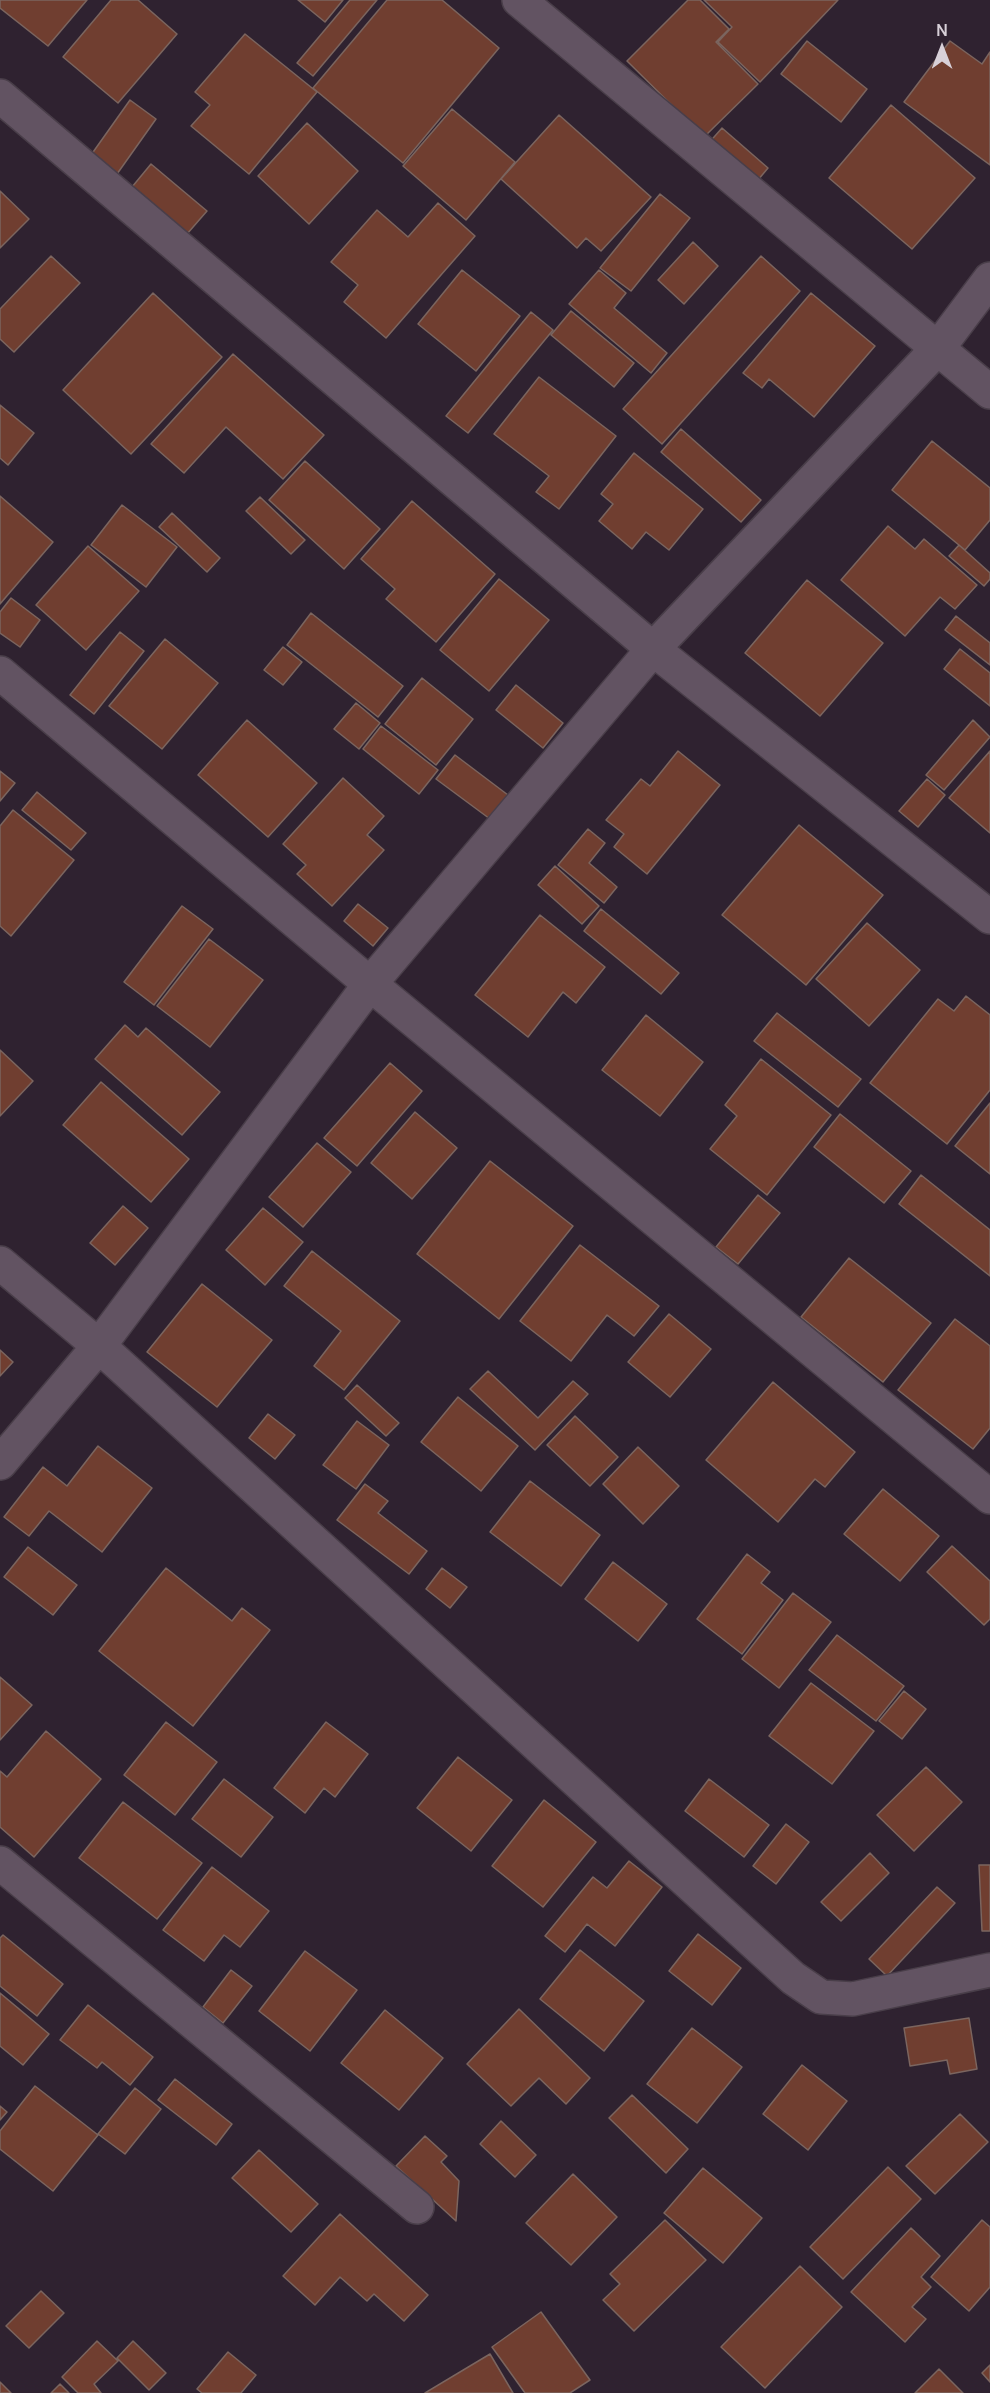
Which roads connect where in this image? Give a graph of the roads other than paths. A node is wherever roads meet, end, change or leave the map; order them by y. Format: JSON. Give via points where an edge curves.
{"nodes":[{"id":1,"x":519,"y":0,"type":"edge"},
{"id":2,"x":0,"y":96,"type":"edge"},
{"id":3,"x":990,"y":279,"type":"edge"},
{"id":4,"x":939,"y":347,"type":"junction"},
{"id":5,"x":990,"y":392,"type":"edge"},
{"id":6,"x":653,"y":649,"type":"junction"},
{"id":7,"x":0,"y":674,"type":"edge"},
{"id":8,"x":990,"y":917,"type":"edge"},
{"id":9,"x":370,"y":984,"type":"junction"},
{"id":10,"x":0,"y":1263,"type":"edge"},
{"id":11,"x":99,"y":1346,"type":"junction"},
{"id":12,"x":0,"y":1463,"type":"edge"},
{"id":13,"x":990,"y":1497,"type":"edge"},
{"id":14,"x":0,"y":1863,"type":"edge"},
{"id":15,"x":990,"y":1970,"type":"edge"},
{"id":16,"x":417,"y":2207,"type":"dead end"}],
"edges":[{"from":1,"to":4,"type":"street"},
{"from":2,"to":6,"type":"street"},
{"from":3,"to":4,"type":"street"},
{"from":4,"to":5,"type":"street"},
{"from":4,"to":6,"type":"street"},
{"from":6,"to":8,"type":"street"},
{"from":6,"to":9,"type":"street"},
{"from":7,"to":9,"type":"street"},
{"from":9,"to":11,"type":"street"},
{"from":9,"to":13,"type":"street"},
{"from":10,"to":11,"type":"street"},
{"from":11,"to":12,"type":"street"},
{"from":11,"to":15,"type":"street","via":[[784,1970],[812,1991],[821,1997],[853,1999]]},
{"from":14,"to":16,"type":"street"}]}
